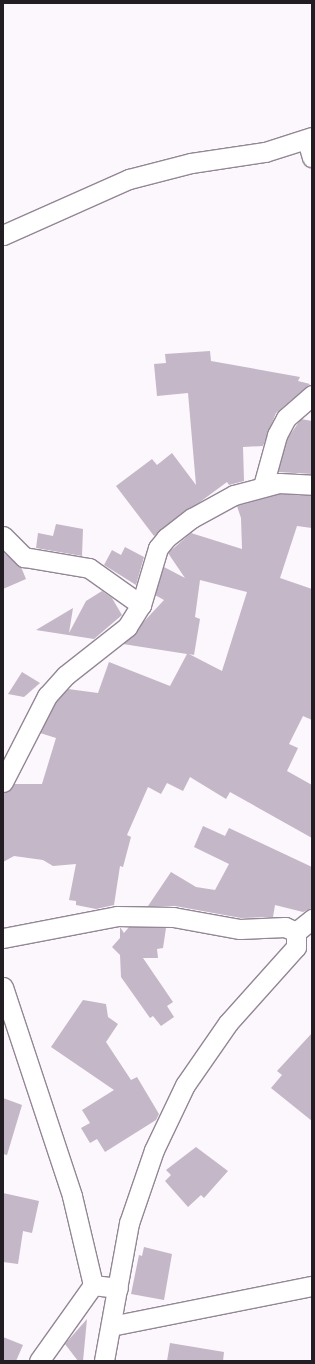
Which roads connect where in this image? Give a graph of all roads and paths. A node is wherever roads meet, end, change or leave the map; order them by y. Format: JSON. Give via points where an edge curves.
{"nodes":[{"id":1,"x":310,"y":145,"type":"edge"},
{"id":2,"x":3,"y":235,"type":"edge"},
{"id":3,"x":312,"y":395,"type":"edge"},
{"id":4,"x":312,"y":485,"type":"edge"},
{"id":5,"x":263,"y":486,"type":"junction"},
{"id":6,"x":3,"y":536,"type":"edge"},
{"id":7,"x":141,"y":605,"type":"junction"},
{"id":8,"x":3,"y":782,"type":"edge"},
{"id":9,"x":312,"y":919,"type":"edge"},
{"id":10,"x":296,"y":932,"type":"junction"},
{"id":11,"x":3,"y":938,"type":"edge"},
{"id":12,"x":3,"y":987,"type":"edge"},
{"id":13,"x":93,"y":1285,"type":"junction"},
{"id":14,"x":312,"y":1286,"type":"edge"},
{"id":15,"x":118,"y":1288,"type":"junction"},
{"id":16,"x":111,"y":1326,"type":"junction"},
{"id":17,"x":39,"y":1361,"type":"edge"},
{"id":18,"x":104,"y":1361,"type":"edge"}],
"edges":[{"from":1,"to":2,"type":"street","via":[[129,179]]},
{"from":3,"to":5,"type":"street","via":[[286,418],[277,435]]},
{"from":4,"to":5,"type":"street"},
{"from":5,"to":7,"type":"street","via":[[234,495],[204,511],[166,538],[158,548]]},
{"from":6,"to":7,"type":"street","via":[[30,559],[57,560],[89,568]]},
{"from":7,"to":8,"type":"street","via":[[128,627],[66,676],[47,696]]},
{"from":9,"to":10,"type":"street"},
{"from":10,"to":11,"type":"street","via":[[285,927],[240,929],[173,917],[118,916]]},
{"from":10,"to":15,"type":"street","via":[[296,947],[228,1023],[185,1085],[154,1150],[129,1223]]},
{"from":12,"to":13,"type":"street","via":[[72,1196]]},
{"from":13,"to":15,"type":"street"},
{"from":13,"to":17,"type":"street"},
{"from":14,"to":16,"type":"street"},
{"from":15,"to":16,"type":"street"},
{"from":16,"to":18,"type":"street"}]}
